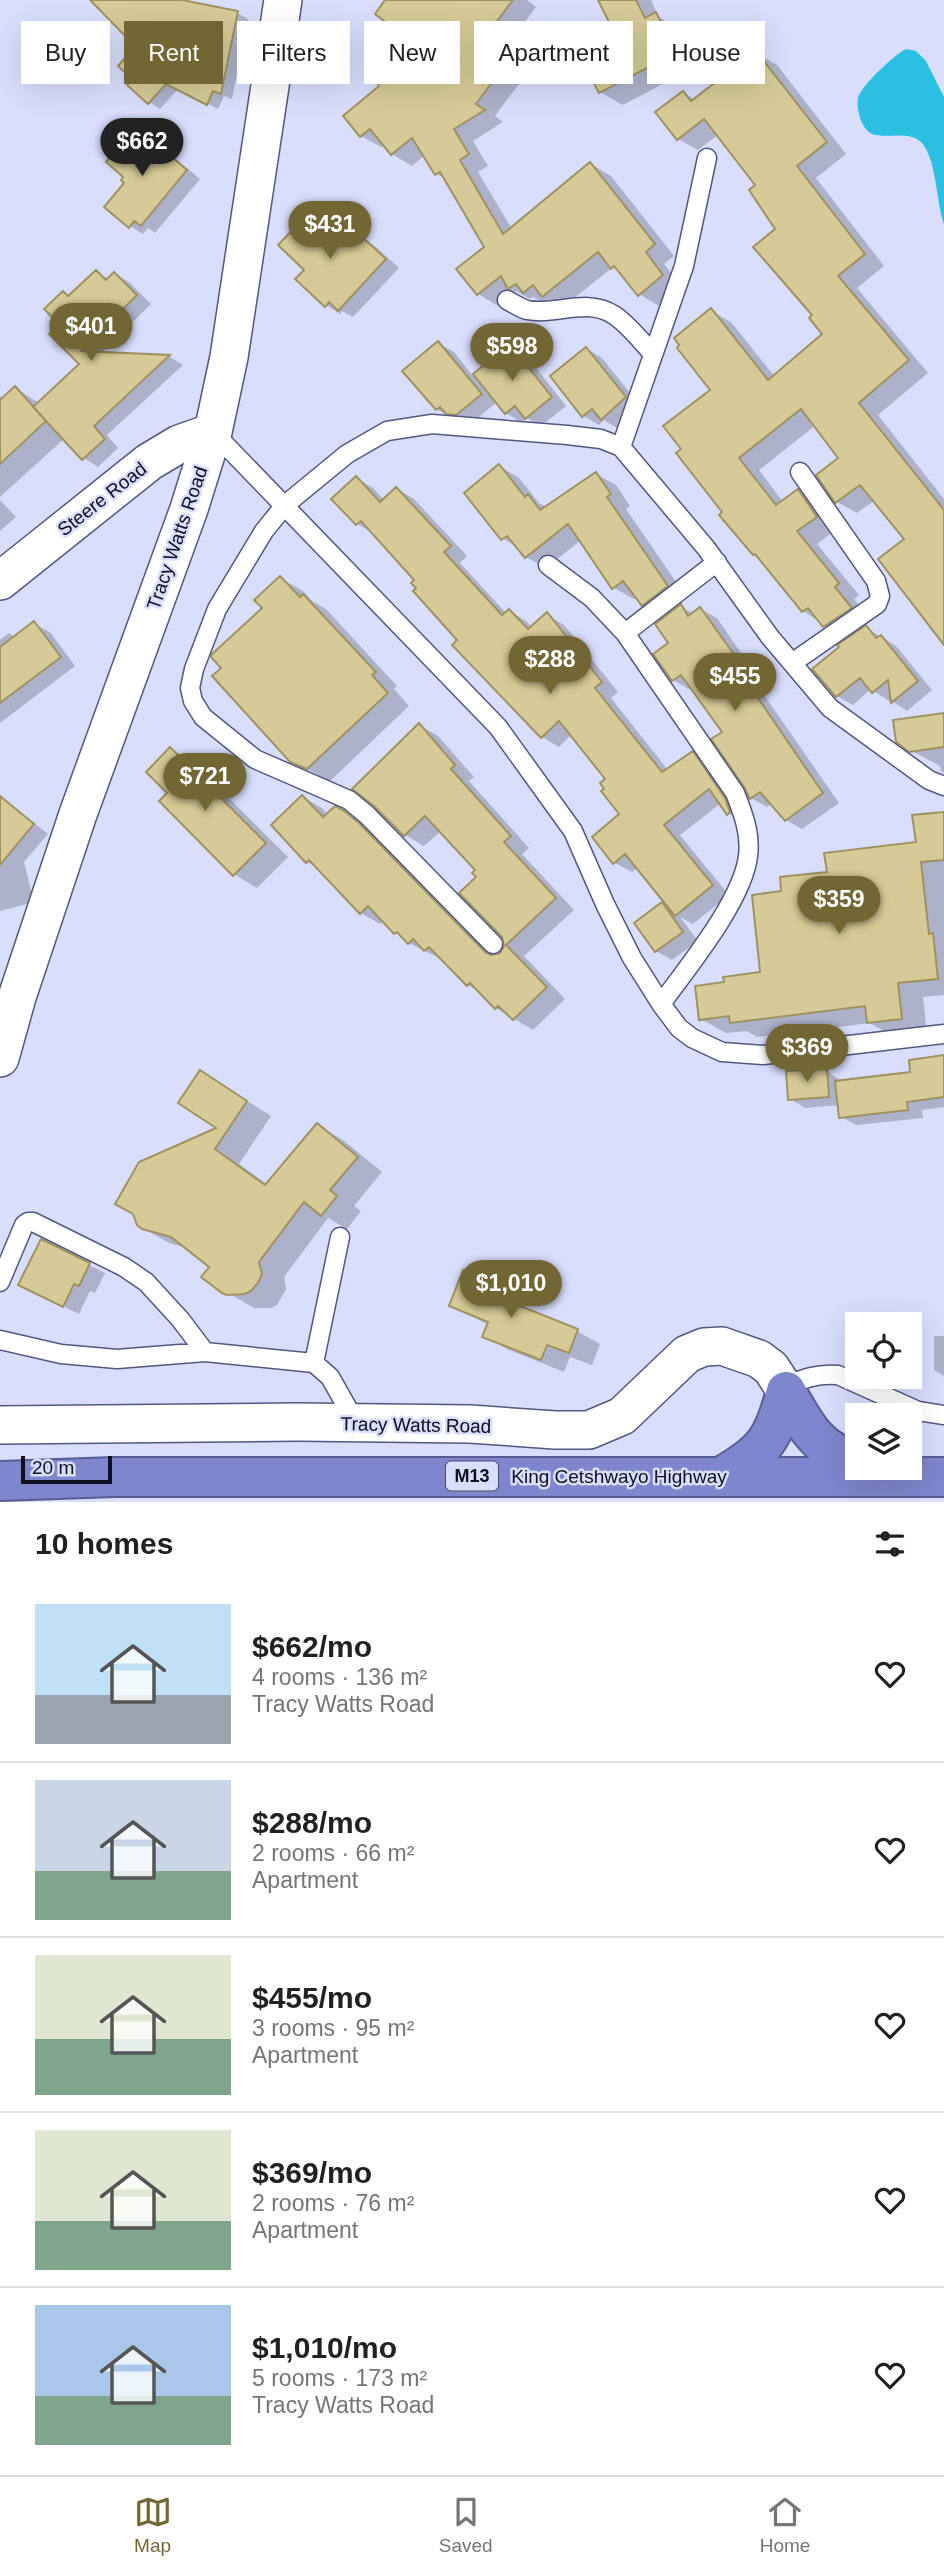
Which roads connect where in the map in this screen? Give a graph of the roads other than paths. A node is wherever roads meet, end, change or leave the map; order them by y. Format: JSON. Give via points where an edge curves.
{"nodes":[{"id":1,"x":283,"y":0,"type":"edge"},
{"id":2,"x":706,"y":158,"type":"dead end"},
{"id":3,"x":507,"y":300,"type":"dead end"},
{"id":4,"x":653,"y":354,"type":"junction"},
{"id":5,"x":213,"y":432,"type":"junction"},
{"id":6,"x":621,"y":447,"type":"junction"},
{"id":7,"x":800,"y":472,"type":"dead end"},
{"id":8,"x":285,"y":505,"type":"junction"},
{"id":9,"x":716,"y":562,"type":"junction"},
{"id":10,"x":548,"y":565,"type":"dead end"},
{"id":11,"x":0,"y":581,"type":"edge"},
{"id":12,"x":625,"y":632,"type":"junction"},
{"id":13,"x":792,"y":663,"type":"junction"},
{"id":14,"x":944,"y":786,"type":"edge"},
{"id":15,"x":493,"y":944,"type":"dead end"},
{"id":16,"x":661,"y":1004,"type":"junction"},
{"id":17,"x":944,"y":1034,"type":"edge"},
{"id":18,"x":0,"y":1058,"type":"edge"},
{"id":19,"x":340,"y":1237,"type":"dead end"},
{"id":20,"x":0,"y":1283,"type":"edge"},
{"id":21,"x":0,"y":1340,"type":"edge"},
{"id":22,"x":205,"y":1352,"type":"junction"},
{"id":23,"x":314,"y":1363,"type":"junction"},
{"id":24,"x":785,"y":1389,"type":"junction"},
{"id":25,"x":944,"y":1415,"type":"edge"},
{"id":26,"x":356,"y":1423,"type":"junction"},
{"id":27,"x":0,"y":1425,"type":"edge"},
{"id":28,"x":845,"y":1457,"type":"edge"},
{"id":29,"x":922,"y":1473,"type":"edge"},
{"id":30,"x":722,"y":1476,"type":"junction"},
{"id":31,"x":941,"y":1477,"type":"edge"},
{"id":32,"x":0,"y":1481,"type":"edge"}],
"edges":[{"from":1,"to":5,"type":"street","name":"Tracy Watts Road","via":[[229,357]]},
{"from":2,"to":4,"type":"lane","via":[[684,266]]},
{"from":3,"to":4,"type":"lane","via":[[526,310],[596,308],[613,315]]},
{"from":4,"to":6,"type":"lane"},
{"from":5,"to":8,"type":"lane"},
{"from":5,"to":11,"type":"street","name":"Steere Road","via":[[179,444],[149,462]]},
{"from":5,"to":18,"type":"street","name":"Tracy Watts Road","via":[[78,814]]},
{"from":6,"to":8,"type":"lane","via":[[567,435],[432,424],[410,427],[387,431],[347,454]]},
{"from":6,"to":9,"type":"lane"},
{"from":7,"to":13,"type":"lane","via":[[876,582],[880,596],[877,604]]},
{"from":8,"to":15,"type":"lane","via":[[217,609],[194,669],[193,701],[203,717],[255,759],[341,796],[368,815]]},
{"from":8,"to":16,"type":"lane","via":[[498,727],[573,831],[614,922]]},
{"from":9,"to":12,"type":"lane"},
{"from":9,"to":13,"type":"lane"},
{"from":10,"to":12,"type":"lane","via":[[593,598]]},
{"from":12,"to":16,"type":"lane","via":[[735,793],[748,840],[748,857],[732,899]]},
{"from":13,"to":14,"type":"lane","via":[[830,708],[929,780]]},
{"from":16,"to":17,"type":"lane","via":[[678,1028],[692,1038],[735,1054],[763,1055]]},
{"from":19,"to":23,"type":"lane"},
{"from":20,"to":22,"type":"lane","via":[[24,1225],[39,1224],[146,1282]]},
{"from":21,"to":22,"type":"lane","via":[[61,1354],[117,1359]]},
{"from":22,"to":23,"type":"lane"},
{"from":23,"to":26,"type":"lane","via":[[330,1377]]},
{"from":24,"to":25,"type":"lane","via":[[804,1378],[838,1375],[918,1411]]},
{"from":24,"to":26,"type":"street","name":"Tracy Watts Road","via":[[759,1359],[722,1346],[704,1347],[687,1354],[622,1416],[589,1430]]},
{"from":24,"to":28,"type":"highway","via":[[810,1433]]},
{"from":24,"to":30,"type":"highway","via":[[780,1416],[769,1438],[747,1462]]},
{"from":26,"to":27,"type":"street","name":"Tracy Watts Road"},
{"from":29,"to":31,"type":"highway"},
{"from":30,"to":31,"type":"highway","name":"King Cetshwayo Highway","number":"M13"},
{"from":30,"to":32,"type":"highway","name":"King Cetshwayo Highway","number":"M13"}]}
